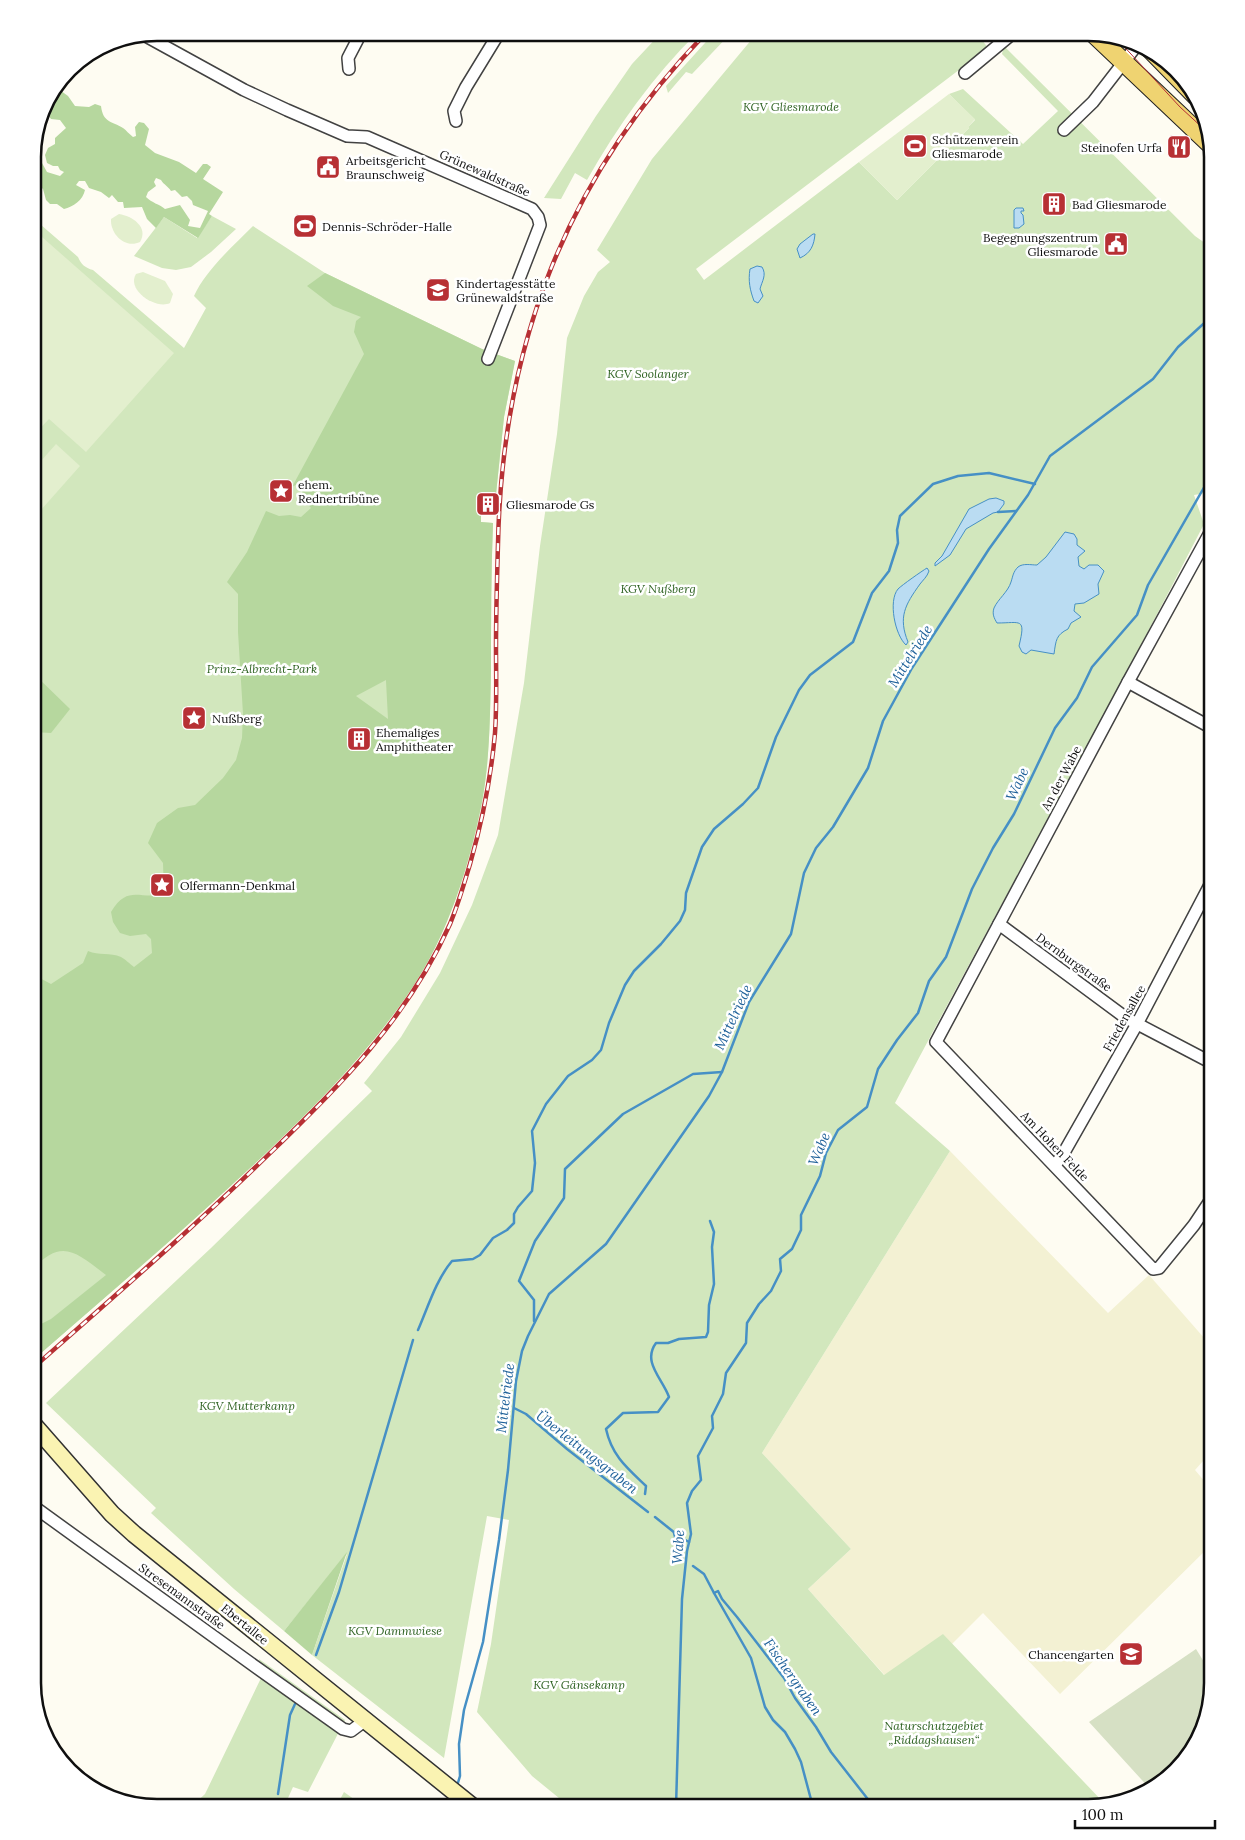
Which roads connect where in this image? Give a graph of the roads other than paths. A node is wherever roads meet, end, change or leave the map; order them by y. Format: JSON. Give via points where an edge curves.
{"nodes":[{"id":1,"x":155,"y":41,"type":"edge"},
{"id":2,"x":356,"y":41,"type":"edge"},
{"id":3,"x":493,"y":41,"type":"edge"},
{"id":4,"x":1003,"y":41,"type":"edge"},
{"id":5,"x":1103,"y":42,"type":"edge"},
{"id":6,"x":1133,"y":51,"type":"edge"},
{"id":7,"x":1125,"y":63,"type":"junction"},
{"id":8,"x":349,"y":69,"type":"dead end"},
{"id":9,"x":965,"y":73,"type":"dead end"},
{"id":10,"x":456,"y":120,"type":"dead end"},
{"id":11,"x":1064,"y":130,"type":"dead end"},
{"id":12,"x":1202,"y":136,"type":"edge"},
{"id":13,"x":488,"y":359,"type":"dead end"},
{"id":14,"x":1204,"y":544,"type":"edge"},
{"id":15,"x":1128,"y":682,"type":"junction"},
{"id":16,"x":1204,"y":724,"type":"edge"},
{"id":17,"x":1204,"y":896,"type":"edge"},
{"id":18,"x":999,"y":924,"type":"junction"},
{"id":19,"x":1137,"y":1024,"type":"junction"},
{"id":20,"x":936,"y":1042,"type":"joint"},
{"id":21,"x":1204,"y":1060,"type":"edge"},
{"id":22,"x":1055,"y":1165,"type":"junction"},
{"id":23,"x":1204,"y":1210,"type":"edge"},
{"id":24,"x":41,"y":1434,"type":"edge"},
{"id":25,"x":41,"y":1512,"type":"edge"},
{"id":26,"x":363,"y":1718,"type":"junction"},
{"id":27,"x":463,"y":1799,"type":"edge"}],
"edges":[{"from":1,"to":13,"type":"street","name":"Grünewaldstraße","via":[[244,90],[300,116],[348,136],[367,137],[532,209],[540,225]]},
{"from":2,"to":8,"type":"street","via":[[348,58]]},
{"from":3,"to":10,"type":"street","via":[[454,111]]},
{"from":4,"to":9,"type":"street"},
{"from":5,"to":7,"type":"main road"},
{"from":6,"to":7,"type":"street"},
{"from":7,"to":11,"type":"street","via":[[1093,102]]},
{"from":7,"to":12,"type":"main road"},
{"from":14,"to":15,"type":"street","name":"An der Wabe"},
{"from":15,"to":16,"type":"street"},
{"from":15,"to":18,"type":"street","name":"An der Wabe"},
{"from":17,"to":19,"type":"street","name":"Friedensallee"},
{"from":18,"to":19,"type":"street","name":"Dernburgstraße"},
{"from":18,"to":20,"type":"street","name":"An der Wabe"},
{"from":19,"to":21,"type":"street","name":"Dernburgstraße"},
{"from":19,"to":22,"type":"street","name":"Friedensallee"},
{"from":20,"to":22,"type":"street","name":"Am Hohen Felde"},
{"from":22,"to":23,"type":"street","name":"Am Hohen Felde","via":[[1153,1269],[1158,1268]]},
{"from":24,"to":26,"type":"main road","name":"Ebertallee","via":[[134,1534]]},
{"from":25,"to":26,"type":"street","name":"Stresemannstraße","via":[[344,1729],[351,1730]]},
{"from":26,"to":27,"type":"main road","name":"Ebertallee"}]}
